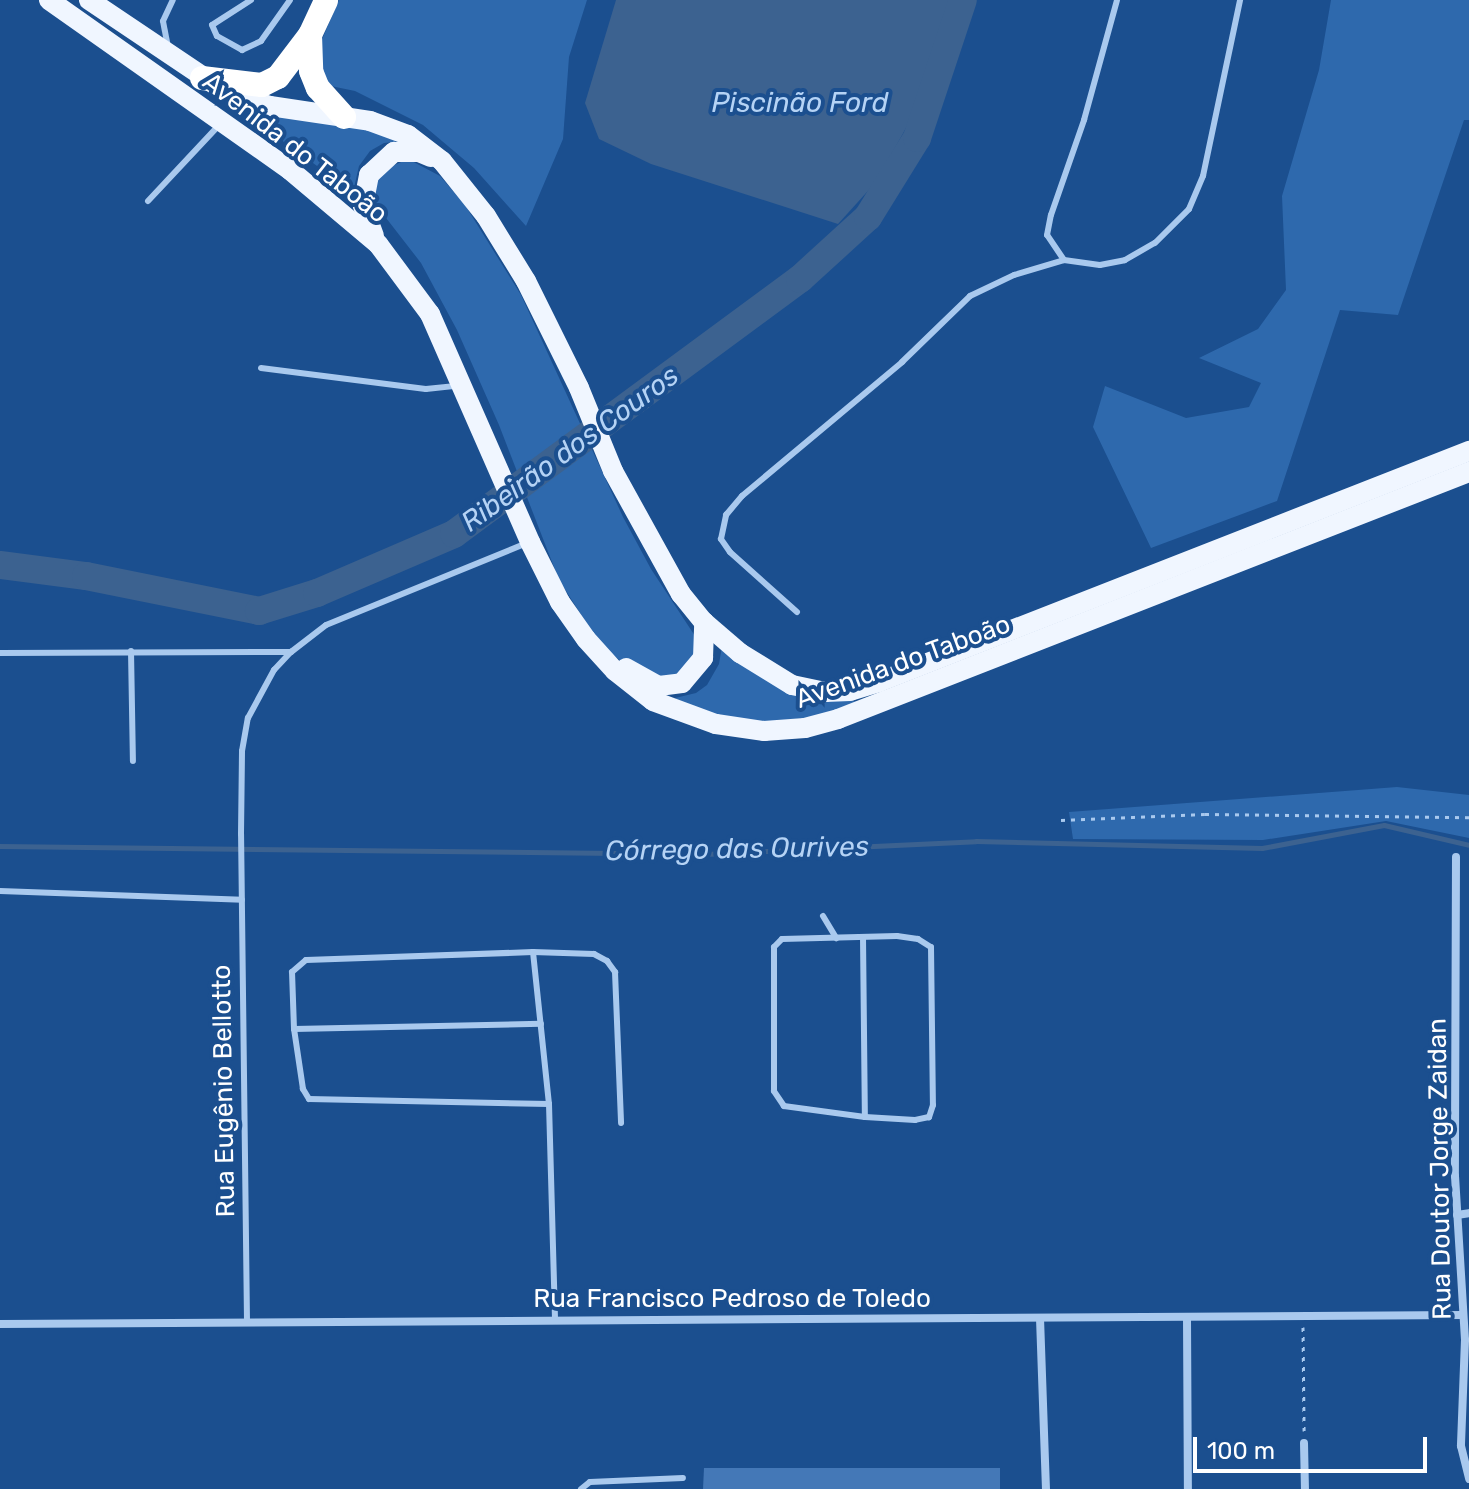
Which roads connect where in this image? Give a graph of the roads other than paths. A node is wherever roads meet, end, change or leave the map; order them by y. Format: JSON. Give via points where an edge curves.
{"nodes":[{"id":1,"x":49,"y":0,"type":"edge"},
{"id":2,"x":89,"y":0,"type":"edge"},
{"id":3,"x":173,"y":0,"type":"edge"},
{"id":4,"x":251,"y":0,"type":"edge"},
{"id":5,"x":290,"y":0,"type":"edge"},
{"id":6,"x":326,"y":0,"type":"edge"},
{"id":7,"x":1117,"y":0,"type":"edge"},
{"id":8,"x":1240,"y":0,"type":"edge"},
{"id":9,"x":310,"y":35,"type":"junction"},
{"id":10,"x":173,"y":58,"type":"junction"},
{"id":11,"x":202,"y":78,"type":"junction"},
{"id":12,"x":344,"y":117,"type":"junction"},
{"id":13,"x":223,"y":121,"type":"junction"},
{"id":14,"x":442,"y":161,"type":"junction"},
{"id":15,"x":148,"y":201,"type":"dead end"},
{"id":16,"x":378,"y":244,"type":"junction"},
{"id":17,"x":1064,"y":260,"type":"junction"},
{"id":18,"x":261,"y":368,"type":"dead end"},
{"id":19,"x":463,"y":386,"type":"junction"},
{"id":20,"x":1469,"y":451,"type":"edge"},
{"id":21,"x":1469,"y":472,"type":"edge"},
{"id":22,"x":527,"y":534,"type":"junction"},
{"id":23,"x":797,"y":612,"type":"dead end"},
{"id":24,"x":704,"y":622,"type":"junction"},
{"id":25,"x":131,"y":651,"type":"junction"},
{"id":26,"x":291,"y":652,"type":"junction"},
{"id":27,"x":0,"y":653,"type":"edge"},
{"id":28,"x":672,"y":697,"type":"junction"},
{"id":29,"x":133,"y":761,"type":"dead end"},
{"id":30,"x":1456,"y":857,"type":"dead end"},
{"id":31,"x":0,"y":891,"type":"edge"},
{"id":32,"x":242,"y":900,"type":"junction"},
{"id":33,"x":823,"y":916,"type":"dead end"},
{"id":34,"x":863,"y":937,"type":"junction"},
{"id":35,"x":836,"y":938,"type":"junction"},
{"id":36,"x":533,"y":952,"type":"junction"},
{"id":37,"x":541,"y":1024,"type":"junction"},
{"id":38,"x":294,"y":1029,"type":"junction"},
{"id":39,"x":549,"y":1104,"type":"junction"},
{"id":40,"x":865,"y":1117,"type":"junction"},
{"id":41,"x":621,"y":1123,"type":"dead end"},
{"id":42,"x":1469,"y":1213,"type":"edge"},
{"id":43,"x":1457,"y":1215,"type":"junction"},
{"id":44,"x":1463,"y":1315,"type":"junction"},
{"id":45,"x":1040,"y":1318,"type":"junction"},
{"id":46,"x":1187,"y":1318,"type":"junction"},
{"id":47,"x":555,"y":1320,"type":"junction"},
{"id":48,"x":247,"y":1321,"type":"junction"},
{"id":49,"x":0,"y":1324,"type":"edge"},
{"id":50,"x":1467,"y":1338,"type":"edge"},
{"id":51,"x":1466,"y":1380,"type":"edge"},
{"id":52,"x":1465,"y":1418,"type":"edge"},
{"id":53,"x":1304,"y":1443,"type":"road end"},
{"id":54,"x":683,"y":1478,"type":"dead end"},
{"id":55,"x":1469,"y":1479,"type":"edge"},
{"id":56,"x":581,"y":1489,"type":"edge"},
{"id":57,"x":1046,"y":1489,"type":"edge"},
{"id":58,"x":1188,"y":1489,"type":"edge"},
{"id":59,"x":1305,"y":1489,"type":"edge"}],
"edges":[{"from":1,"to":13,"type":"main road","name":"Avenida do Taboão"},
{"from":2,"to":10,"type":"main road","name":"Avenida do Taboão"},
{"from":3,"to":10,"type":"lane","via":[[163,21]]},
{"from":4,"to":5,"type":"lane","via":[[212,25],[217,36],[242,50],[261,41]]},
{"from":6,"to":9,"type":"highway"},
{"from":7,"to":17,"type":"lane","via":[[1049,225],[1047,235]]},
{"from":8,"to":17,"type":"lane","via":[[1203,176],[1189,209],[1155,243],[1125,260],[1100,265]]},
{"from":9,"to":11,"type":"highway","via":[[289,66],[262,85]]},
{"from":9,"to":12,"type":"highway","via":[[311,71],[318,88]]},
{"from":10,"to":11,"type":"main road","name":"Avenida do Taboão"},
{"from":11,"to":12,"type":"main road","name":"Avenida do Taboão","via":[[243,99]]},
{"from":12,"to":14,"type":"main road","name":"Avenida do Taboão","via":[[408,135]]},
{"from":13,"to":15,"type":"lane"},
{"from":13,"to":16,"type":"main road","name":"Avenida do Taboão","via":[[336,205]]},
{"from":14,"to":16,"type":"main road","via":[[419,152],[394,152],[369,175],[363,206]]},
{"from":14,"to":24,"type":"main road","name":"Avenida do Taboão","via":[[486,216],[526,281],[613,471],[681,594]]},
{"from":16,"to":19,"type":"main road","name":"Avenida do Taboão","via":[[430,314]]},
{"from":17,"to":23,"type":"lane","via":[[970,296],[726,515],[721,539],[730,552]]},
{"from":18,"to":19,"type":"lane","via":[[426,389]]},
{"from":19,"to":22,"type":"main road","name":"Avenida do Taboão"},
{"from":20,"to":24,"type":"main road","name":"Avenida do Taboão","via":[[850,691],[814,689],[770,675]]},
{"from":21,"to":28,"type":"main road","name":"Avenida do Taboão","via":[[827,722],[764,731],[716,724]]},
{"from":22,"to":26,"type":"lane","name":"Rua Eugênio Bellotto","via":[[326,625]]},
{"from":22,"to":28,"type":"main road","name":"Avenida do Taboão","via":[[560,602],[601,656]]},
{"from":24,"to":28,"type":"main road","via":[[705,648],[698,667]]},
{"from":25,"to":26,"type":"lane"},
{"from":25,"to":27,"type":"lane"},
{"from":25,"to":29,"type":"lane"},
{"from":26,"to":32,"type":"lane","name":"Rua Eugênio Bellotto","via":[[260,691],[248,718],[242,751]]},
{"from":30,"to":43,"type":"street","name":"Rua Doutor Jorge Zaidan"},
{"from":31,"to":32,"type":"lane"},
{"from":32,"to":48,"type":"lane","name":"Rua Eugênio Bellotto"},
{"from":33,"to":35,"type":"lane"},
{"from":34,"to":35,"type":"lane"},
{"from":34,"to":40,"type":"lane"},
{"from":34,"to":40,"type":"lane","via":[[918,939],[931,947],[932,955],[931,1112],[923,1119]]},
{"from":35,"to":40,"type":"lane","via":[[782,939],[774,947],[774,1091],[784,1106]]},
{"from":36,"to":37,"type":"lane"},
{"from":36,"to":38,"type":"lane","via":[[306,960],[292,972]]},
{"from":36,"to":41,"type":"lane","via":[[594,954],[615,972]]},
{"from":37,"to":38,"type":"lane"},
{"from":37,"to":39,"type":"lane"},
{"from":38,"to":39,"type":"lane","via":[[309,1099]]},
{"from":39,"to":47,"type":"lane"},
{"from":42,"to":43,"type":"street"},
{"from":43,"to":44,"type":"street","name":"Rua Doutor Jorge Zaidan"},
{"from":44,"to":46,"type":"street","name":"Rua Francisco Pedroso de Toledo"},
{"from":44,"to":50,"type":"street","name":"Rua Doutor Jorge Zaidan"},
{"from":45,"to":46,"type":"street","name":"Rua Francisco Pedroso de Toledo"},
{"from":45,"to":47,"type":"street","name":"Rua Francisco Pedroso de Toledo"},
{"from":45,"to":57,"type":"street"},
{"from":46,"to":58,"type":"street"},
{"from":47,"to":48,"type":"street","name":"Rua Francisco Pedroso de Toledo"},
{"from":48,"to":49,"type":"street","name":"Rua Francisco Pedroso de Toledo"},
{"from":50,"to":51,"type":"street","name":"Rua Doutor Jorge Zaidan"},
{"from":51,"to":52,"type":"street","name":"Rua Doutor Jorge Zaidan"},
{"from":52,"to":55,"type":"street","name":"Rua Doutor Jorge Zaidan","via":[[1461,1446]]},
{"from":53,"to":59,"type":"street"},
{"from":54,"to":56,"type":"lane","via":[[590,1482]]}]}
